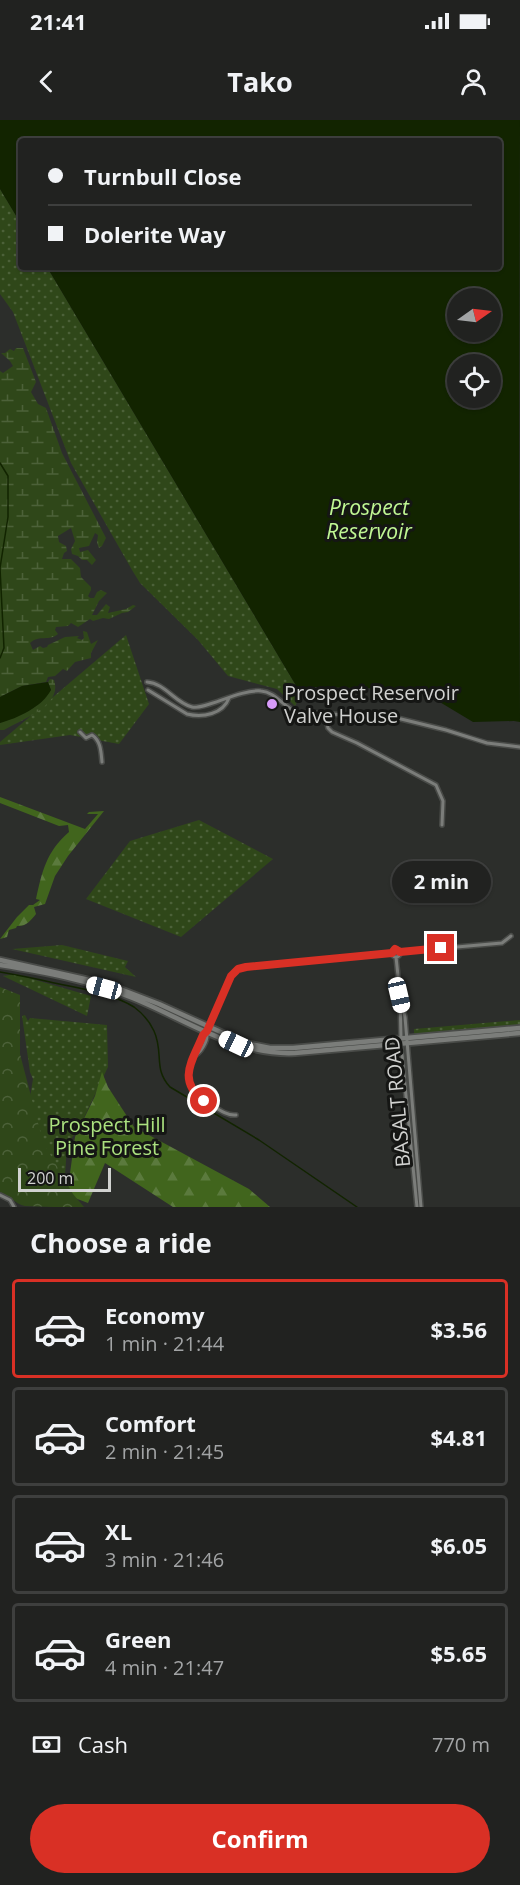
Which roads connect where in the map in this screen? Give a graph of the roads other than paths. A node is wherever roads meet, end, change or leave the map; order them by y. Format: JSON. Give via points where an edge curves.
{"nodes":[{"id":1,"x":147,"y":682,"type":"dead end"},
{"id":2,"x":148,"y":690,"type":"dead end"},
{"id":3,"x":229,"y":698,"type":"junction"},
{"id":4,"x":325,"y":714,"type":"junction"},
{"id":5,"x":80,"y":732,"type":"dead end"},
{"id":6,"x":520,"y":747,"type":"edge"},
{"id":7,"x":102,"y":762,"type":"dead end"},
{"id":8,"x":442,"y":825,"type":"dead end"},
{"id":9,"x":511,"y":936,"type":"dead end"},
{"id":10,"x":400,"y":952,"type":"junction"},
{"id":11,"x":392,"y":953,"type":"junction"},
{"id":12,"x":396,"y":957,"type":"junction"},
{"id":13,"x":0,"y":960,"type":"edge"},
{"id":14,"x":0,"y":965,"type":"edge"},
{"id":15,"x":520,"y":1028,"type":"edge"},
{"id":16,"x":208,"y":1029,"type":"junction"},
{"id":17,"x":520,"y":1033,"type":"edge"},
{"id":18,"x":404,"y":1041,"type":"junction"},
{"id":19,"x":236,"y":1114,"type":"dead end"},
{"id":20,"x":0,"y":1195,"type":"edge"},
{"id":21,"x":14,"y":1207,"type":"edge"},
{"id":22,"x":419,"y":1207,"type":"edge"}],
"edges":[{"from":1,"to":3,"type":"street","via":[[154,682],[197,708]]},
{"from":2,"to":3,"type":"street","via":[[193,716],[216,712]]},
{"from":3,"to":4,"type":"street","via":[[261,691],[297,712]]},
{"from":4,"to":6,"type":"street","via":[[397,718],[487,743]]},
{"from":4,"to":8,"type":"street","via":[[332,732],[436,785],[443,801]]},
{"from":5,"to":7,"type":"street","via":[[86,738],[95,737]]},
{"from":9,"to":10,"type":"street","via":[[502,943]]},
{"from":10,"to":11,"type":"street","via":[[395,949]]},
{"from":10,"to":12,"type":"street"},
{"from":11,"to":12,"type":"street"},
{"from":11,"to":16,"type":"street","via":[[238,969],[231,976]]},
{"from":12,"to":18,"type":"street","name":"BASALT ROAD"},
{"from":13,"to":16,"type":"main road","via":[[106,984],[159,1004]]},
{"from":14,"to":16,"type":"main road","via":[[113,991]]},
{"from":15,"to":18,"type":"main road"},
{"from":16,"to":18,"type":"main road","via":[[243,1047],[275,1053]]},
{"from":16,"to":19,"type":"street","via":[[208,1037],[188,1070],[190,1084],[204,1101]]},
{"from":17,"to":18,"type":"main road"},
{"from":18,"to":22,"type":"street","name":"BASALT ROAD"},
{"from":20,"to":21,"type":"street"}]}
